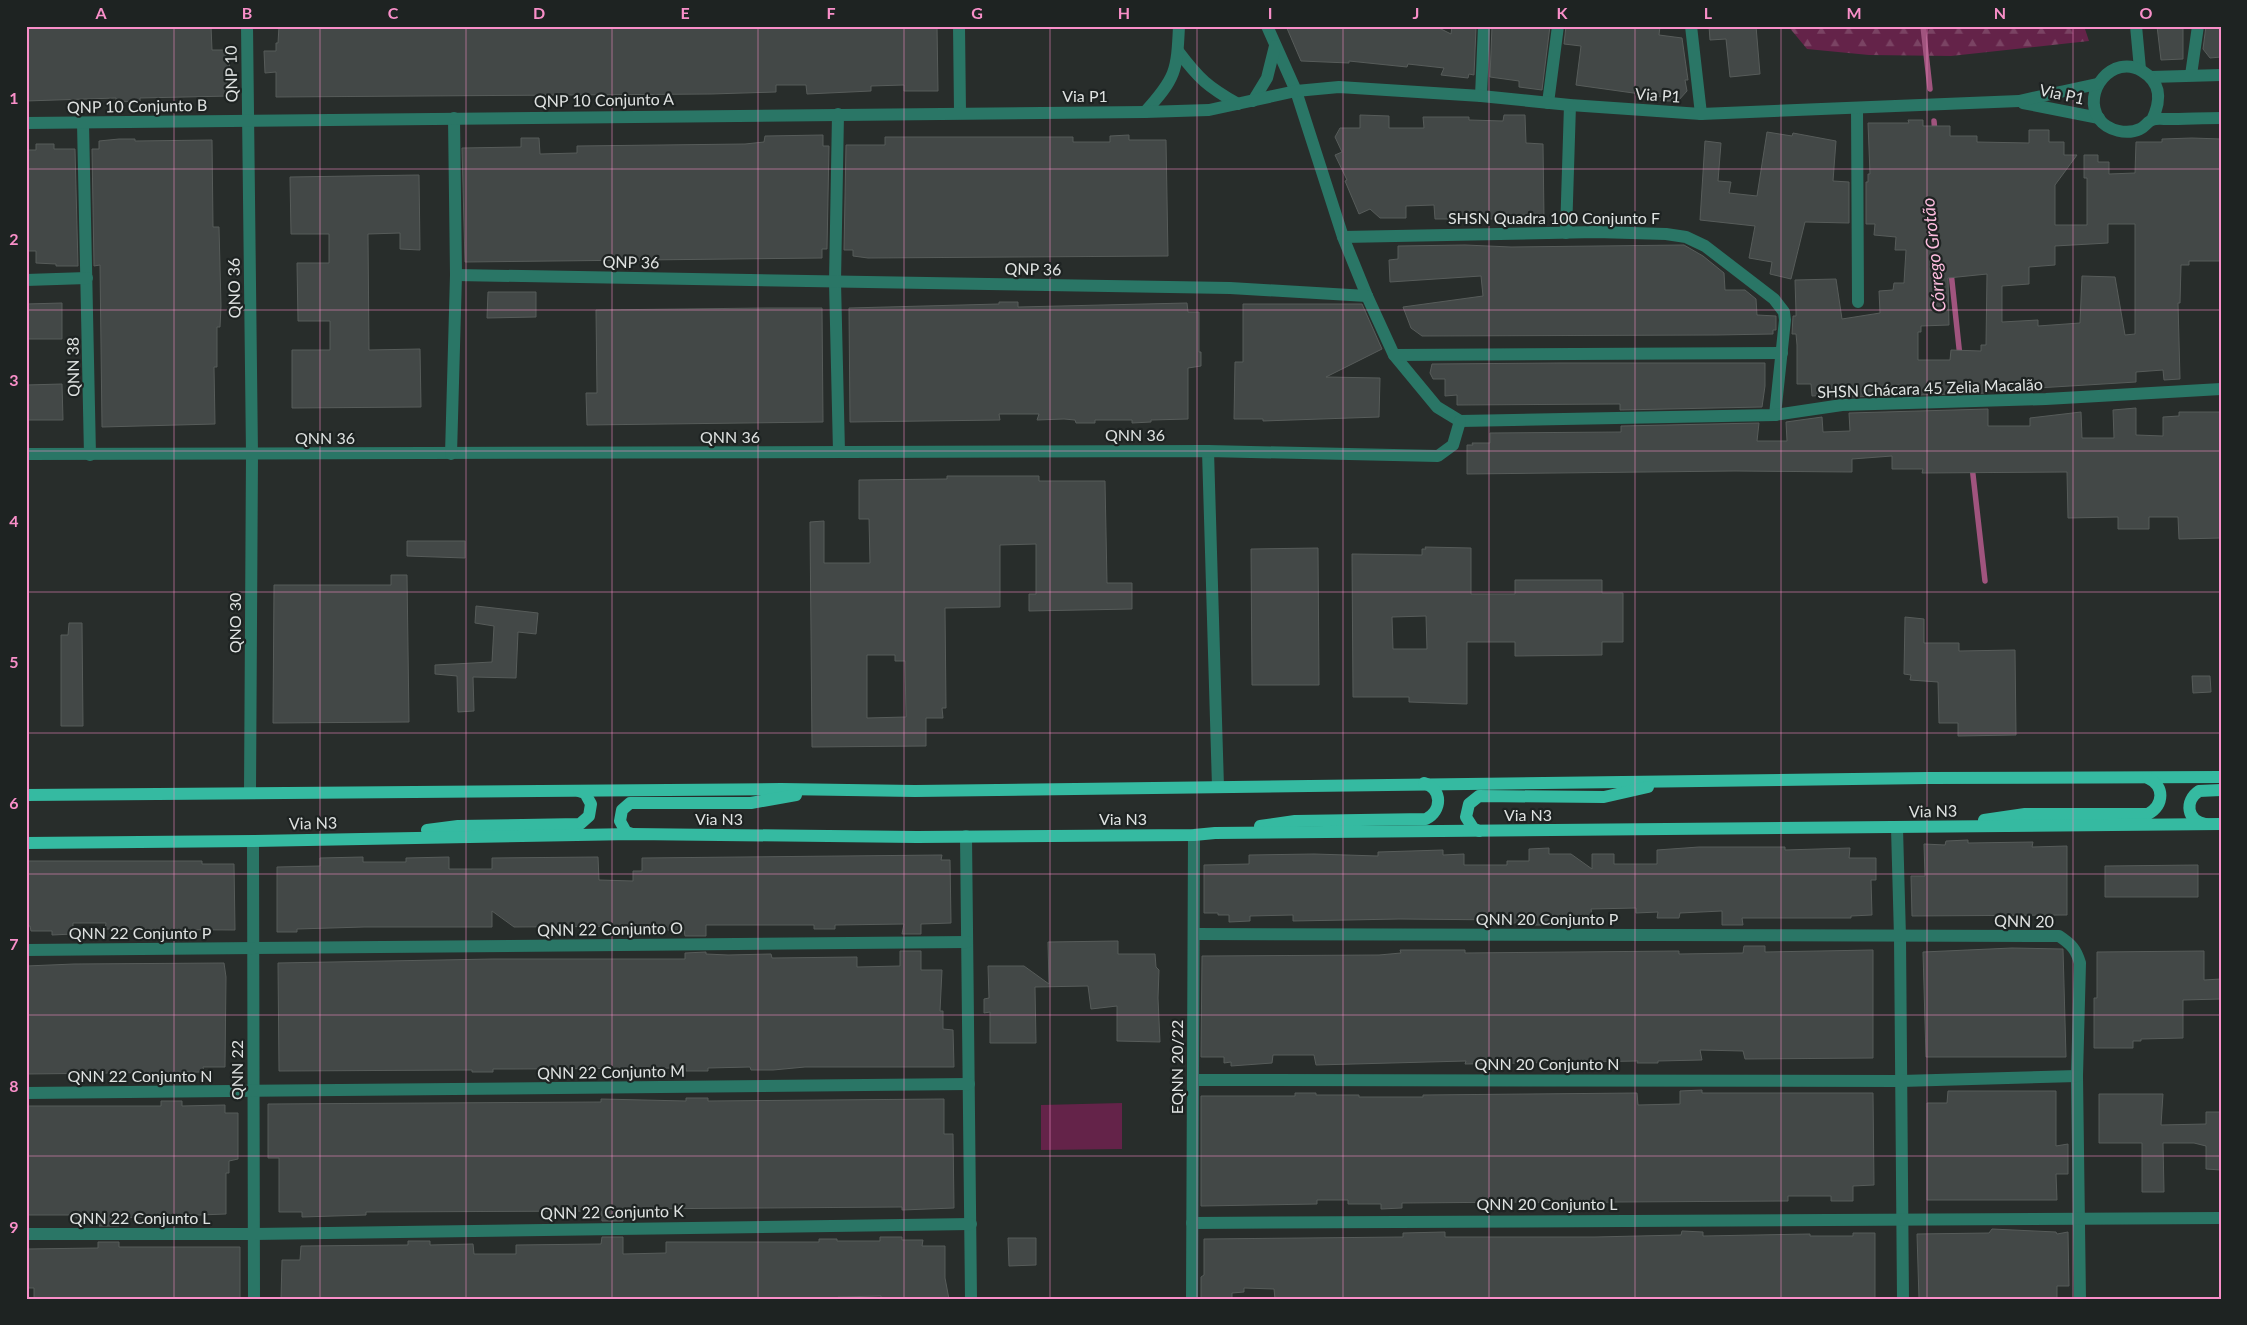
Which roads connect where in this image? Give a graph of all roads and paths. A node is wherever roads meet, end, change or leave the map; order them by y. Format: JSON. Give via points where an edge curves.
{"nodes":[{"id":1,"x":247,"y":26,"type":"edge"},
{"id":2,"x":959,"y":26,"type":"edge"},
{"id":3,"x":1179,"y":26,"type":"edge"},
{"id":4,"x":1267,"y":26,"type":"edge"},
{"id":5,"x":1484,"y":26,"type":"edge"},
{"id":6,"x":1558,"y":26,"type":"edge"},
{"id":7,"x":1691,"y":26,"type":"edge"},
{"id":8,"x":2136,"y":26,"type":"edge"},
{"id":9,"x":2198,"y":26,"type":"edge"},
{"id":10,"x":1275,"y":46,"type":"junction"},
{"id":11,"x":1178,"y":51,"type":"junction"},
{"id":12,"x":2140,"y":70,"type":"junction"},
{"id":13,"x":2191,"y":75,"type":"junction"},
{"id":14,"x":2221,"y":75,"type":"edge"},
{"id":15,"x":2151,"y":77,"type":"junction"},
{"id":16,"x":2097,"y":84,"type":"junction"},
{"id":17,"x":1296,"y":91,"type":"junction"},
{"id":18,"x":1481,"y":96,"type":"junction"},
{"id":19,"x":1253,"y":101,"type":"junction"},
{"id":20,"x":2019,"y":102,"type":"junction"},
{"id":21,"x":1548,"y":103,"type":"junction"},
{"id":22,"x":1238,"y":104,"type":"junction"},
{"id":23,"x":1570,"y":105,"type":"junction"},
{"id":24,"x":1857,"y":108,"type":"junction"},
{"id":25,"x":960,"y":112,"type":"junction"},
{"id":26,"x":1145,"y":112,"type":"junction"},
{"id":27,"x":838,"y":114,"type":"junction"},
{"id":28,"x":1701,"y":114,"type":"junction"},
{"id":29,"x":454,"y":118,"type":"junction"},
{"id":30,"x":2099,"y":118,"type":"junction"},
{"id":31,"x":2221,"y":118,"type":"edge"},
{"id":32,"x":2152,"y":120,"type":"junction"},
{"id":33,"x":248,"y":121,"type":"junction"},
{"id":34,"x":83,"y":122,"type":"junction"},
{"id":35,"x":26,"y":123,"type":"edge"},
{"id":36,"x":1566,"y":233,"type":"junction"},
{"id":37,"x":1343,"y":238,"type":"junction"},
{"id":38,"x":456,"y":275,"type":"junction"},
{"id":39,"x":87,"y":278,"type":"junction"},
{"id":40,"x":26,"y":280,"type":"edge"},
{"id":41,"x":835,"y":282,"type":"junction"},
{"id":42,"x":1366,"y":296,"type":"junction"},
{"id":43,"x":1858,"y":302,"type":"dead end"},
{"id":44,"x":1782,"y":353,"type":"junction"},
{"id":45,"x":1394,"y":354,"type":"junction"},
{"id":46,"x":2221,"y":389,"type":"edge"},
{"id":47,"x":1775,"y":415,"type":"junction"},
{"id":48,"x":1460,"y":421,"type":"junction"},
{"id":49,"x":1208,"y":451,"type":"junction"},
{"id":50,"x":839,"y":452,"type":"junction"},
{"id":51,"x":26,"y":454,"type":"edge"},
{"id":52,"x":252,"y":454,"type":"junction"},
{"id":53,"x":451,"y":454,"type":"junction"},
{"id":54,"x":90,"y":455,"type":"junction"},
{"id":55,"x":2221,"y":777,"type":"edge"},
{"id":56,"x":2148,"y":778,"type":"junction"},
{"id":57,"x":1674,"y":781,"type":"junction"},
{"id":58,"x":1423,"y":783,"type":"junction"},
{"id":59,"x":1218,"y":787,"type":"junction"},
{"id":60,"x":828,"y":789,"type":"junction"},
{"id":61,"x":2221,"y":790,"type":"edge"},
{"id":62,"x":579,"y":791,"type":"junction"},
{"id":63,"x":250,"y":792,"type":"junction"},
{"id":64,"x":26,"y":795,"type":"edge"},
{"id":65,"x":2207,"y":824,"type":"junction"},
{"id":66,"x":2221,"y":824,"type":"edge"},
{"id":67,"x":1897,"y":828,"type":"junction"},
{"id":68,"x":1932,"y":828,"type":"junction"},
{"id":69,"x":1479,"y":831,"type":"junction"},
{"id":70,"x":1216,"y":833,"type":"junction"},
{"id":71,"x":632,"y":834,"type":"junction"},
{"id":72,"x":1194,"y":835,"type":"junction"},
{"id":73,"x":966,"y":836,"type":"junction"},
{"id":74,"x":368,"y":838,"type":"junction"},
{"id":75,"x":253,"y":841,"type":"junction"},
{"id":76,"x":26,"y":843,"type":"edge"},
{"id":77,"x":1194,"y":934,"type":"junction"},
{"id":78,"x":1900,"y":937,"type":"junction"},
{"id":79,"x":967,"y":942,"type":"junction"},
{"id":80,"x":254,"y":949,"type":"junction"},
{"id":81,"x":26,"y":950,"type":"edge"},
{"id":82,"x":2078,"y":1076,"type":"junction"},
{"id":83,"x":1193,"y":1080,"type":"junction"},
{"id":84,"x":1901,"y":1081,"type":"junction"},
{"id":85,"x":969,"y":1084,"type":"junction"},
{"id":86,"x":253,"y":1092,"type":"junction"},
{"id":87,"x":26,"y":1093,"type":"edge"},
{"id":88,"x":1902,"y":1218,"type":"junction"},
{"id":89,"x":2221,"y":1218,"type":"edge"},
{"id":90,"x":2079,"y":1219,"type":"junction"},
{"id":91,"x":1192,"y":1223,"type":"junction"},
{"id":92,"x":970,"y":1224,"type":"junction"},
{"id":93,"x":26,"y":1234,"type":"edge"},
{"id":94,"x":254,"y":1234,"type":"junction"},
{"id":95,"x":254,"y":1299,"type":"edge"},
{"id":96,"x":971,"y":1299,"type":"edge"},
{"id":97,"x":1192,"y":1299,"type":"edge"},
{"id":98,"x":1902,"y":1299,"type":"edge"},
{"id":99,"x":2080,"y":1299,"type":"edge"}],
"edges":[{"from":1,"to":33,"type":"street","name":"QNP 10"},
{"from":2,"to":25,"type":"street"},
{"from":3,"to":11,"type":"street"},
{"from":4,"to":10,"type":"street"},
{"from":5,"to":18,"type":"street"},
{"from":6,"to":21,"type":"street"},
{"from":7,"to":28,"type":"street"},
{"from":8,"to":12,"type":"street"},
{"from":9,"to":13,"type":"street"},
{"from":10,"to":17,"type":"street"},
{"from":10,"to":19,"type":"street","via":[[1267,78]]},
{"from":11,"to":22,"type":"street","via":[[1210,88]]},
{"from":11,"to":26,"type":"street","via":[[1175,72],[1167,88]]},
{"from":12,"to":15,"type":"street","name":"Via P1"},
{"from":12,"to":16,"type":"street","name":"Via P1","via":[[2128,66],[2116,68]]},
{"from":13,"to":14,"type":"street"},
{"from":13,"to":15,"type":"street"},
{"from":15,"to":32,"type":"street","via":[[2158,91],[2159,106]]},
{"from":16,"to":20,"type":"street","name":"Via P1"},
{"from":16,"to":30,"type":"street","name":"Via P1","via":[[2093,102]]},
{"from":17,"to":18,"type":"street","name":"Via P1","via":[[1339,87]]},
{"from":17,"to":19,"type":"street","name":"Via P1"},
{"from":17,"to":37,"type":"street"},
{"from":18,"to":21,"type":"street","name":"Via P1"},
{"from":19,"to":22,"type":"street","name":"Via P1"},
{"from":20,"to":24,"type":"street","name":"Via P1"},
{"from":20,"to":30,"type":"street","name":"Via P1"},
{"from":21,"to":23,"type":"street","name":"Via P1"},
{"from":22,"to":26,"type":"street","name":"Via P1","via":[[1210,110]]},
{"from":23,"to":28,"type":"street","name":"Via P1"},
{"from":23,"to":36,"type":"street"},
{"from":24,"to":28,"type":"street","name":"Via P1"},
{"from":24,"to":43,"type":"street"},
{"from":25,"to":26,"type":"street","name":"Via P1"},
{"from":25,"to":27,"type":"street","name":"QNP 10 Conjunto A"},
{"from":27,"to":29,"type":"street","name":"QNP 10 Conjunto A"},
{"from":27,"to":41,"type":"street"},
{"from":29,"to":33,"type":"street","name":"QNP 10 Conjunto A"},
{"from":29,"to":38,"type":"street"},
{"from":30,"to":32,"type":"street","name":"Via P1","via":[[2110,128],[2125,132],[2140,129]]},
{"from":31,"to":32,"type":"street","name":"Via P1"},
{"from":33,"to":34,"type":"street","name":"QNP 10 Conjunto B"},
{"from":33,"to":52,"type":"street","name":"QNO 36"},
{"from":34,"to":35,"type":"street","name":"QNP 10 Conjunto B"},
{"from":34,"to":39,"type":"street","name":"QNN 38"},
{"from":36,"to":37,"type":"street","name":"SHSN Quadra 100 Conjunto F"},
{"from":36,"to":44,"type":"street","name":"SHSN Quadra 100 Conjunto F","via":[[1666,234],[1686,237],[1705,246],[1774,300],[1784,312]]},
{"from":37,"to":42,"type":"street"},
{"from":38,"to":41,"type":"street","name":"QNP 36"},
{"from":38,"to":53,"type":"street"},
{"from":39,"to":40,"type":"street"},
{"from":39,"to":54,"type":"street","name":"QNN 38"},
{"from":41,"to":42,"type":"street","name":"QNP 36","via":[[1230,288]]},
{"from":41,"to":50,"type":"street"},
{"from":42,"to":45,"type":"street"},
{"from":44,"to":45,"type":"street"},
{"from":44,"to":47,"type":"street","name":"SHSN Quadra 100 Conjunto F"},
{"from":45,"to":48,"type":"street","via":[[1437,407]]},
{"from":46,"to":47,"type":"street","name":"SHSN Chácara 45 Zelia Macalão","via":[[2046,399],[1842,405]]},
{"from":47,"to":48,"type":"street","name":"SHSN Chácara 45 Zelia Macalão"},
{"from":48,"to":49,"type":"street","name":"QNN 36","via":[[1453,445],[1438,456]]},
{"from":49,"to":50,"type":"street","name":"QNN 36"},
{"from":49,"to":59,"type":"street"},
{"from":50,"to":53,"type":"street","name":"QNN 36"},
{"from":51,"to":54,"type":"street"},
{"from":52,"to":53,"type":"street","name":"QNN 36"},
{"from":52,"to":54,"type":"street"},
{"from":52,"to":63,"type":"street","name":"QNO 30"},
{"from":55,"to":56,"type":"main road","name":"Via N3"},
{"from":56,"to":57,"type":"main road","name":"Via N3"},
{"from":56,"to":68,"type":"main road","via":[[2157,784],[2161,794],[2158,806],[2148,814],[2025,814]]},
{"from":57,"to":58,"type":"main road","name":"Via N3"},
{"from":57,"to":69,"type":"main road","via":[[1604,796],[1479,796],[1469,804],[1466,817],[1468,824]]},
{"from":58,"to":59,"type":"main road","name":"Via N3"},
{"from":58,"to":70,"type":"main road","via":[[1433,788],[1439,799],[1436,811],[1426,819],[1295,821]]},
{"from":59,"to":60,"type":"main road","name":"Via N3"},
{"from":60,"to":62,"type":"main road","name":"Via N3"},
{"from":60,"to":71,"type":"main road","via":[[751,803],[635,802],[625,806],[620,815],[622,827]]},
{"from":61,"to":65,"type":"main road","via":[[2199,791],[2191,799],[2191,816]]},
{"from":62,"to":63,"type":"main road","name":"Via N3"},
{"from":62,"to":74,"type":"main road","via":[[589,798],[591,804],[589,816],[580,824],[458,826]]},
{"from":63,"to":64,"type":"main road","name":"Via N3"},
{"from":65,"to":66,"type":"main road","name":"Via N3"},
{"from":65,"to":68,"type":"main road","name":"Via N3"},
{"from":67,"to":68,"type":"main road","name":"Via N3"},
{"from":67,"to":69,"type":"main road","name":"Via N3"},
{"from":67,"to":78,"type":"street"},
{"from":69,"to":70,"type":"main road","name":"Via N3"},
{"from":70,"to":72,"type":"main road","name":"Via N3"},
{"from":71,"to":73,"type":"main road","name":"Via N3"},
{"from":71,"to":74,"type":"main road","name":"Via N3"},
{"from":72,"to":73,"type":"main road","name":"Via N3"},
{"from":72,"to":77,"type":"street","name":"EQNN 20/22"},
{"from":73,"to":79,"type":"street"},
{"from":74,"to":75,"type":"main road","name":"Via N3"},
{"from":75,"to":76,"type":"main road","name":"Via N3"},
{"from":75,"to":80,"type":"street","name":"QNN 22"},
{"from":77,"to":78,"type":"street","name":"QNN 20 Conjunto P"},
{"from":77,"to":83,"type":"street","name":"EQNN 20/22"},
{"from":78,"to":82,"type":"street","name":"QNN 20","via":[[2059,936],[2070,943],[2080,963]]},
{"from":78,"to":84,"type":"street"},
{"from":79,"to":80,"type":"street","name":"QNN 22 Conjunto O"},
{"from":79,"to":85,"type":"street"},
{"from":80,"to":81,"type":"street","name":"QNN 22 Conjunto P"},
{"from":80,"to":86,"type":"street","name":"QNN 22"},
{"from":82,"to":84,"type":"street"},
{"from":82,"to":90,"type":"street","name":"QNN 20"},
{"from":83,"to":84,"type":"street","name":"QNN 20 Conjunto N"},
{"from":83,"to":91,"type":"street","name":"EQNN 20/22"},
{"from":84,"to":88,"type":"street"},
{"from":85,"to":86,"type":"street","name":"QNN 22 Conjunto M"},
{"from":85,"to":92,"type":"street"},
{"from":86,"to":87,"type":"street","name":"QNN 22 Conjunto N"},
{"from":86,"to":94,"type":"street","name":"QNN 22"},
{"from":88,"to":90,"type":"street"},
{"from":88,"to":91,"type":"street","name":"QNN 20 Conjunto L"},
{"from":88,"to":98,"type":"street"},
{"from":89,"to":90,"type":"street"},
{"from":90,"to":99,"type":"street","name":"QNN 20"},
{"from":91,"to":97,"type":"street","name":"EQNN 20/22"},
{"from":92,"to":94,"type":"street","name":"QNN 22 Conjunto K"},
{"from":92,"to":96,"type":"street"},
{"from":93,"to":94,"type":"street","name":"QNN 22 Conjunto L"},
{"from":94,"to":95,"type":"street","name":"QNN 22"}]}
